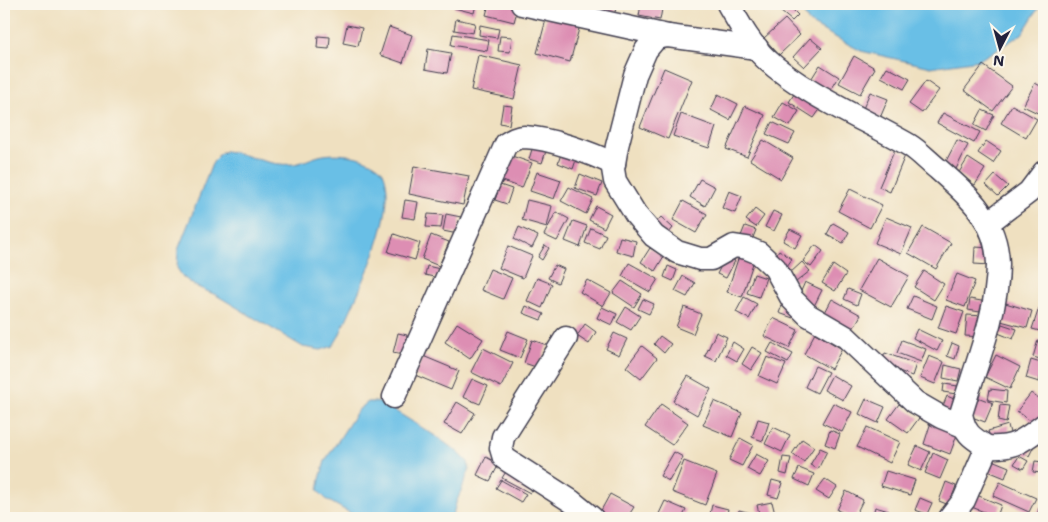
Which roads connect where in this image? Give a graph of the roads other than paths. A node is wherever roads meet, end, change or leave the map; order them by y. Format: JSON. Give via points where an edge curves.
{"nodes":[{"id":1,"x":522,"y":4,"type":"edge"},
{"id":2,"x":728,"y":4,"type":"edge"},
{"id":3,"x":668,"y":36,"type":"junction"},
{"id":4,"x":757,"y":48,"type":"junction"},
{"id":5,"x":614,"y":164,"type":"junction"},
{"id":6,"x":1044,"y":172,"type":"edge"},
{"id":7,"x":988,"y":223,"type":"junction"},
{"id":8,"x":566,"y":338,"type":"dead end"},
{"id":9,"x":394,"y":397,"type":"dead end"},
{"id":10,"x":1044,"y":425,"type":"edge"},
{"id":11,"x":963,"y":426,"type":"junction"},
{"id":12,"x":987,"y":447,"type":"junction"},
{"id":13,"x":592,"y":518,"type":"edge"},
{"id":14,"x":950,"y":518,"type":"edge"}],
"edges":[{"from":1,"to":3,"type":"street"},
{"from":2,"to":4,"type":"street"},
{"from":3,"to":4,"type":"street"},
{"from":3,"to":5,"type":"street","via":[[656,38],[646,50],[635,75]]},
{"from":4,"to":7,"type":"street","via":[[766,59],[798,83],[911,146],[969,196]]},
{"from":5,"to":9,"type":"street","via":[[548,141],[524,137],[506,144]]},
{"from":5,"to":11,"type":"street","via":[[615,181],[636,215],[654,236],[677,252],[700,259],[712,259],[734,246],[759,252],[775,268],[792,299],[808,314],[846,337],[915,402],[941,418]]},
{"from":6,"to":7,"type":"street","via":[[1029,192]]},
{"from":7,"to":11,"type":"street","via":[[996,245],[996,295],[961,414]]},
{"from":8,"to":13,"type":"street","via":[[503,437],[500,448],[504,458]]},
{"from":10,"to":12,"type":"street","via":[[1018,444]]},
{"from":11,"to":12,"type":"street","via":[[969,436]]},
{"from":12,"to":14,"type":"street","via":[[964,500]]}]}
